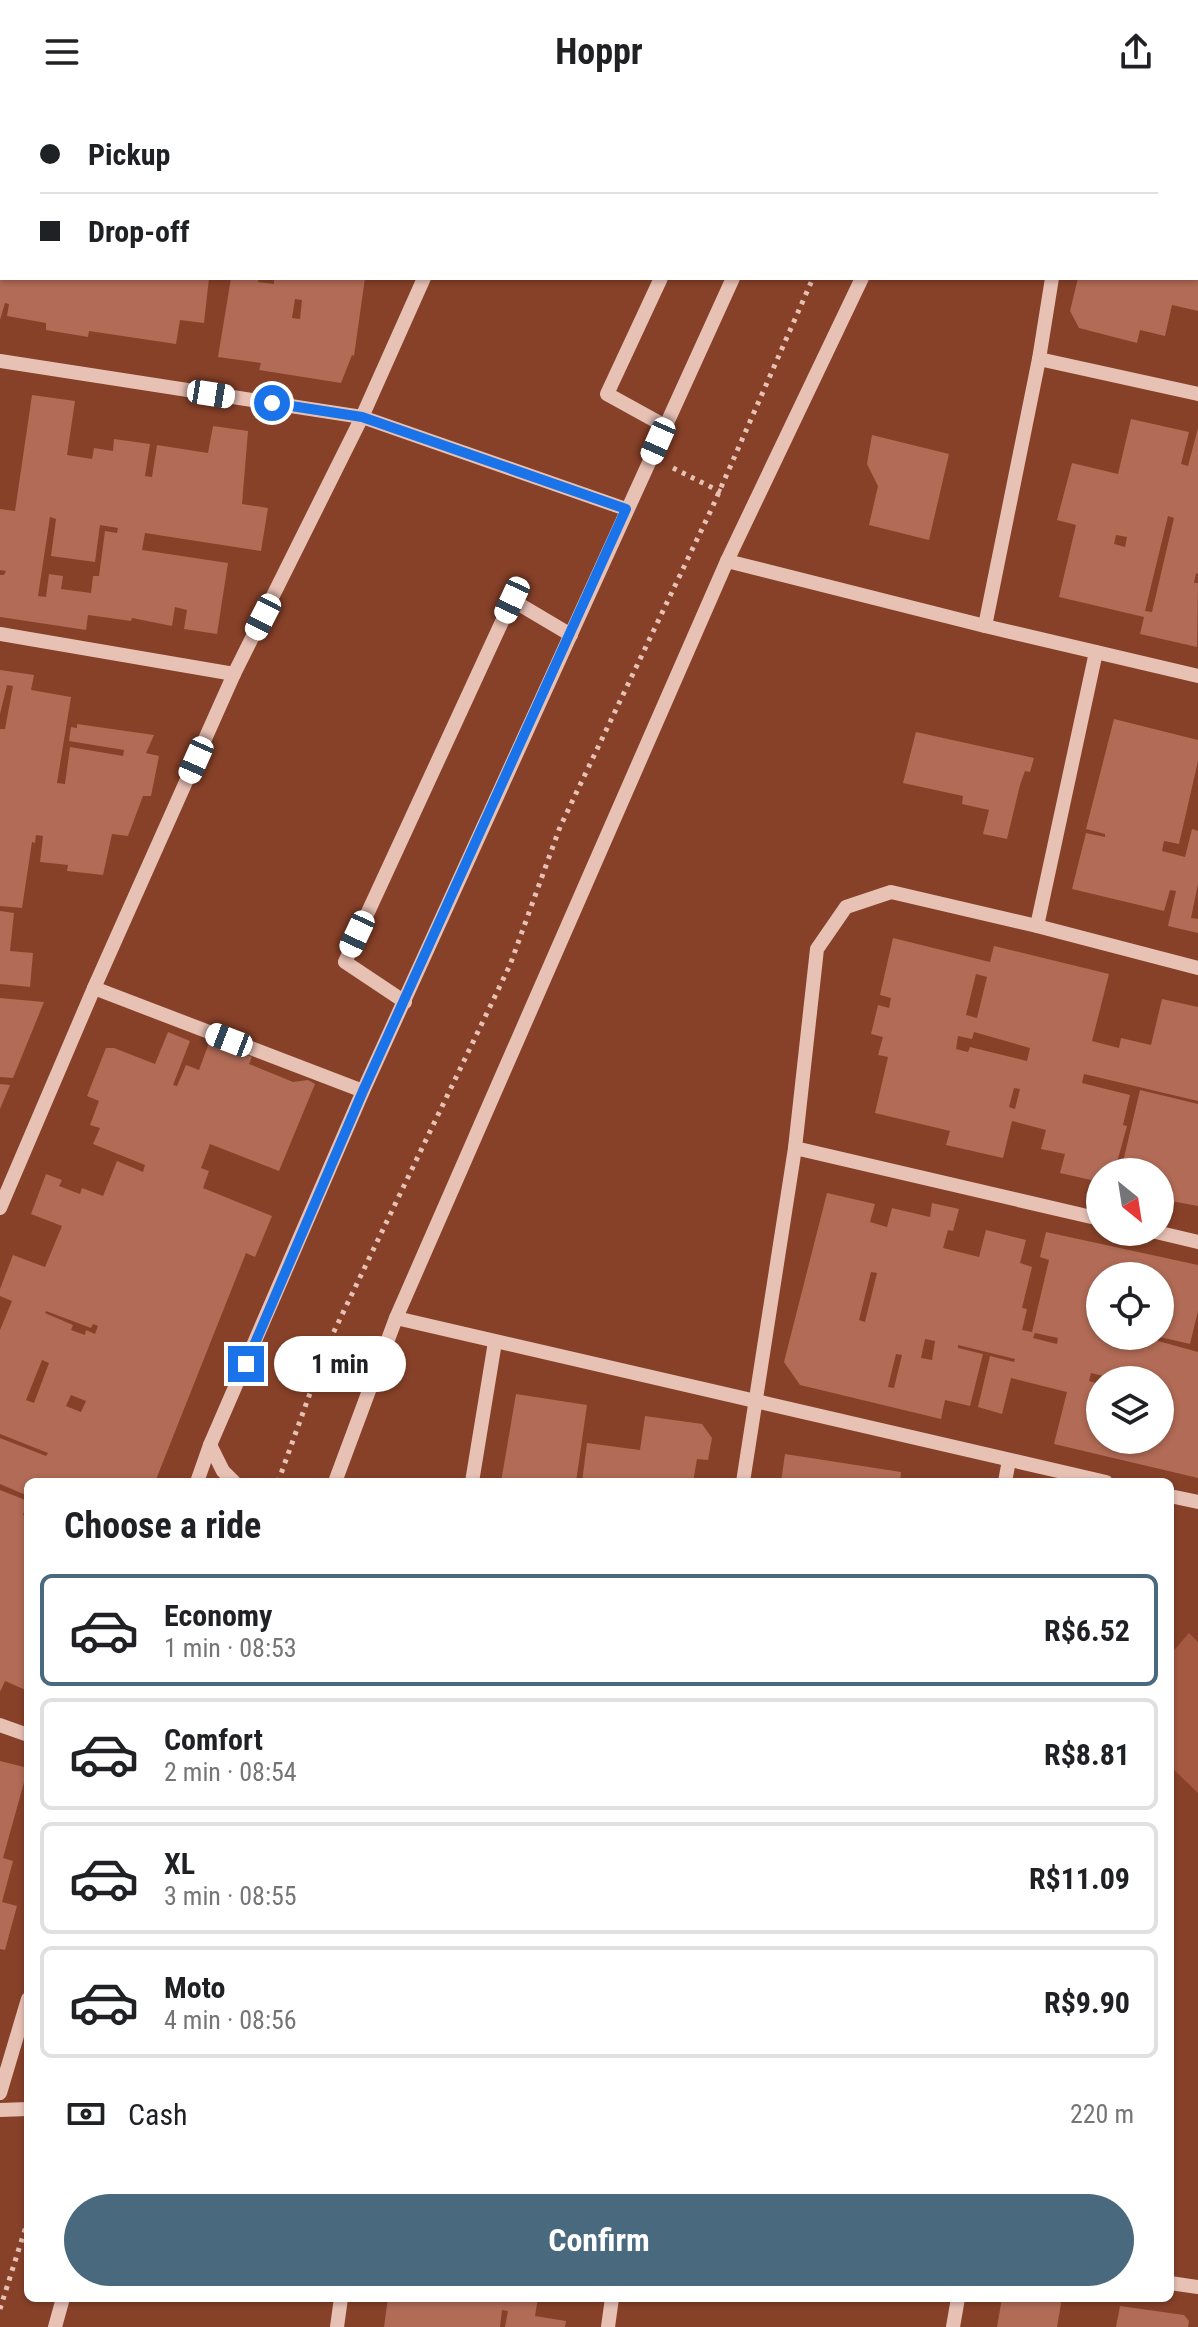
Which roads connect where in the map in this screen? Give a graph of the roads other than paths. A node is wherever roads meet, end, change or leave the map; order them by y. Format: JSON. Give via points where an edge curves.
{"nodes":[{"id":1,"x":423,"y":280,"type":"edge"},
{"id":2,"x":660,"y":280,"type":"edge"},
{"id":3,"x":732,"y":280,"type":"edge"},
{"id":4,"x":861,"y":280,"type":"edge"},
{"id":5,"x":1052,"y":280,"type":"edge"},
{"id":6,"x":1039,"y":359,"type":"junction"},
{"id":7,"x":0,"y":361,"type":"edge"},
{"id":8,"x":1198,"y":394,"type":"edge"},
{"id":9,"x":362,"y":417,"type":"junction"},
{"id":10,"x":665,"y":426,"type":"junction"},
{"id":11,"x":626,"y":509,"type":"junction"},
{"id":12,"x":727,"y":561,"type":"junction"},
{"id":13,"x":985,"y":626,"type":"junction"},
{"id":14,"x":0,"y":634,"type":"edge"},
{"id":15,"x":571,"y":635,"type":"junction"},
{"id":16,"x":1096,"y":652,"type":"junction"},
{"id":17,"x":234,"y":674,"type":"junction"},
{"id":18,"x":1198,"y":676,"type":"edge"},
{"id":19,"x":1037,"y":926,"type":"junction"},
{"id":20,"x":1198,"y":968,"type":"edge"},
{"id":21,"x":94,"y":988,"type":"junction"},
{"id":22,"x":405,"y":1002,"type":"junction"},
{"id":23,"x":363,"y":1091,"type":"junction"},
{"id":24,"x":795,"y":1148,"type":"junction"},
{"id":25,"x":0,"y":1208,"type":"edge"},
{"id":26,"x":1086,"y":1216,"type":"edge"},
{"id":27,"x":1174,"y":1236,"type":"edge"},
{"id":28,"x":1198,"y":1242,"type":"edge"},
{"id":29,"x":396,"y":1318,"type":"junction"},
{"id":30,"x":495,"y":1342,"type":"junction"},
{"id":31,"x":757,"y":1403,"type":"junction"},
{"id":32,"x":210,"y":1445,"type":"junction"},
{"id":33,"x":1009,"y":1460,"type":"junction"},
{"id":34,"x":198,"y":1478,"type":"edge"},
{"id":35,"x":230,"y":1478,"type":"edge"},
{"id":36,"x":336,"y":1478,"type":"edge"},
{"id":37,"x":473,"y":1478,"type":"edge"},
{"id":38,"x":744,"y":1478,"type":"edge"},
{"id":39,"x":1006,"y":1478,"type":"edge"},
{"id":40,"x":1088,"y":1478,"type":"edge"},
{"id":41,"x":1174,"y":1497,"type":"edge"},
{"id":42,"x":1198,"y":1502,"type":"edge"},
{"id":43,"x":0,"y":1725,"type":"edge"},
{"id":44,"x":24,"y":1734,"type":"edge"},
{"id":45,"x":24,"y":2012,"type":"edge"},
{"id":46,"x":0,"y":2093,"type":"edge"},
{"id":47,"x":24,"y":2109,"type":"edge"},
{"id":48,"x":0,"y":2110,"type":"edge"},
{"id":49,"x":1174,"y":2284,"type":"edge"},
{"id":50,"x":1198,"y":2287,"type":"edge"},
{"id":51,"x":62,"y":2302,"type":"edge"},
{"id":52,"x":340,"y":2302,"type":"edge"},
{"id":53,"x":611,"y":2302,"type":"edge"},
{"id":54,"x":957,"y":2302,"type":"edge"},
{"id":55,"x":55,"y":2327,"type":"edge"},
{"id":56,"x":337,"y":2327,"type":"edge"},
{"id":57,"x":608,"y":2327,"type":"edge"},
{"id":58,"x":953,"y":2327,"type":"edge"}],
"edges":[{"from":1,"to":9,"type":"street"},
{"from":2,"to":10,"type":"street","via":[[607,394]]},
{"from":3,"to":10,"type":"street"},
{"from":4,"to":12,"type":"street"},
{"from":5,"to":6,"type":"street"},
{"from":6,"to":8,"type":"street"},
{"from":6,"to":13,"type":"street"},
{"from":7,"to":9,"type":"street"},
{"from":9,"to":11,"type":"street"},
{"from":9,"to":17,"type":"street"},
{"from":10,"to":11,"type":"street"},
{"from":11,"to":15,"type":"street"},
{"from":12,"to":13,"type":"street"},
{"from":12,"to":29,"type":"street"},
{"from":13,"to":16,"type":"street"},
{"from":14,"to":17,"type":"street"},
{"from":15,"to":22,"type":"street"},
{"from":15,"to":22,"type":"street","via":[[512,600],[345,962]]},
{"from":16,"to":18,"type":"street"},
{"from":16,"to":19,"type":"street"},
{"from":17,"to":21,"type":"street"},
{"from":19,"to":20,"type":"street"},
{"from":19,"to":24,"type":"street","via":[[891,892],[846,907],[817,949]]},
{"from":21,"to":23,"type":"street"},
{"from":21,"to":25,"type":"street"},
{"from":22,"to":23,"type":"street"},
{"from":23,"to":32,"type":"street"},
{"from":24,"to":26,"type":"street"},
{"from":24,"to":31,"type":"street"},
{"from":27,"to":28,"type":"street"},
{"from":29,"to":30,"type":"street"},
{"from":29,"to":36,"type":"street"},
{"from":30,"to":31,"type":"street"},
{"from":30,"to":37,"type":"street"},
{"from":31,"to":33,"type":"street"},
{"from":31,"to":38,"type":"street"},
{"from":32,"to":34,"type":"street"},
{"from":32,"to":35,"type":"street"},
{"from":33,"to":39,"type":"street"},
{"from":33,"to":40,"type":"street"},
{"from":41,"to":42,"type":"street"},
{"from":43,"to":44,"type":"street"},
{"from":45,"to":46,"type":"street"},
{"from":47,"to":48,"type":"street"},
{"from":49,"to":50,"type":"street"},
{"from":51,"to":55,"type":"street"},
{"from":52,"to":56,"type":"street"},
{"from":53,"to":57,"type":"street"},
{"from":54,"to":58,"type":"street"}]}
